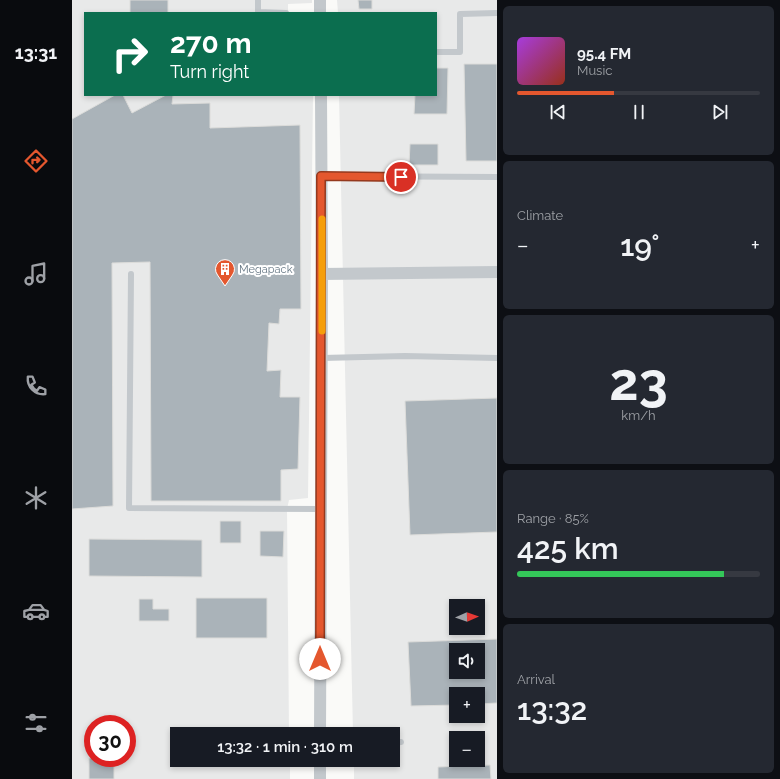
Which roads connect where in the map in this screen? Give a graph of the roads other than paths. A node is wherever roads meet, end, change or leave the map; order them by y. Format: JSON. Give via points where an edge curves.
{"nodes":[{"id":1,"x":258,"y":0,"type":"edge"},
{"id":2,"x":320,"y":0,"type":"edge"},
{"id":3,"x":258,"y":12,"type":"edge"},
{"id":4,"x":320,"y":12,"type":"edge"},
{"id":5,"x":497,"y":13,"type":"edge"},
{"id":6,"x":437,"y":52,"type":"edge"},
{"id":7,"x":321,"y":96,"type":"edge"},
{"id":8,"x":321,"y":176,"type":"junction"},
{"id":9,"x":497,"y":177,"type":"edge"},
{"id":10,"x":497,"y":272,"type":"edge"},
{"id":11,"x":131,"y":274,"type":"dead end"},
{"id":12,"x":322,"y":274,"type":"junction"},
{"id":13,"x":322,"y":358,"type":"junction"},
{"id":14,"x":497,"y":358,"type":"edge"},
{"id":15,"x":321,"y":509,"type":"junction"},
{"id":16,"x":320,"y":727,"type":"edge"},
{"id":17,"x":320,"y":767,"type":"edge"},
{"id":18,"x":320,"y":779,"type":"edge"}],
"edges":[{"from":1,"to":3,"type":"lane"},
{"from":2,"to":4,"type":"street"},
{"from":5,"to":6,"type":"lane","via":[[460,14],[460,52]]},
{"from":7,"to":8,"type":"street"},
{"from":8,"to":9,"type":"lane"},
{"from":8,"to":12,"type":"street"},
{"from":10,"to":12,"type":"street"},
{"from":11,"to":15,"type":"lane","via":[[130,508]]},
{"from":12,"to":13,"type":"street"},
{"from":13,"to":14,"type":"lane"},
{"from":13,"to":15,"type":"street"},
{"from":15,"to":16,"type":"street"},
{"from":17,"to":18,"type":"street"}]}
